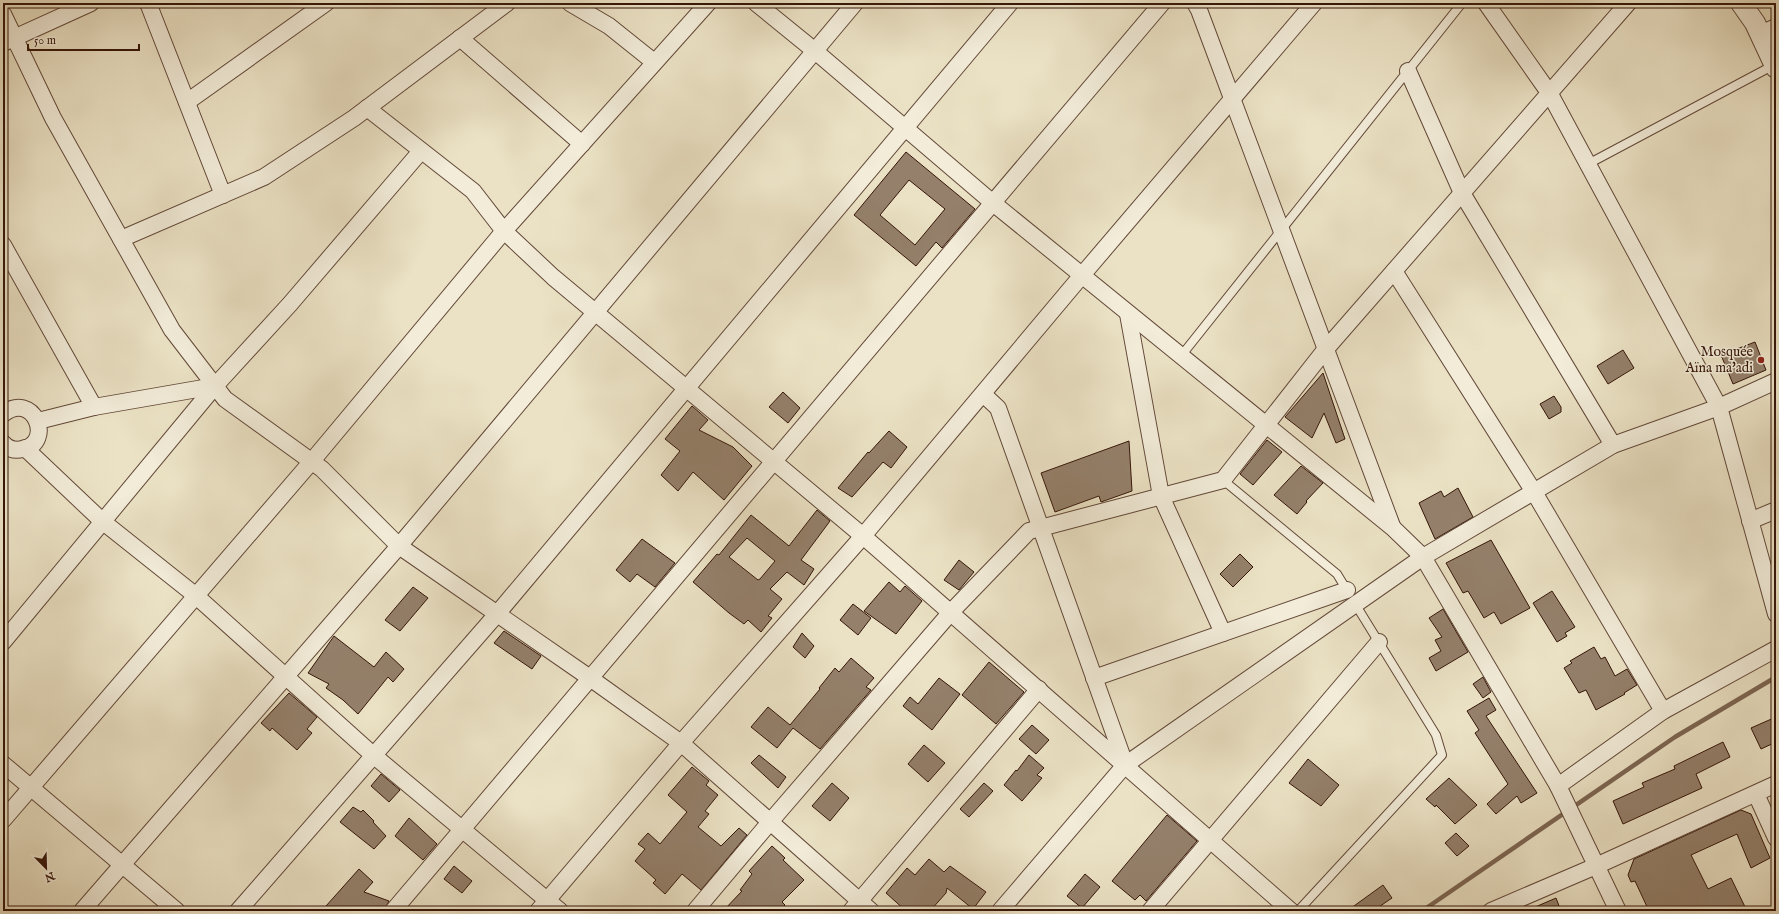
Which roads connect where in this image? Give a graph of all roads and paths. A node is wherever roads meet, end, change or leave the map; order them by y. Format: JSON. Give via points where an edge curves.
{"nodes":[{"id":1,"x":91,"y":3,"type":"edge"},
{"id":2,"x":148,"y":3,"type":"edge"},
{"id":3,"x":326,"y":3,"type":"edge"},
{"id":4,"x":507,"y":3,"type":"edge"},
{"id":5,"x":570,"y":3,"type":"edge"},
{"id":6,"x":708,"y":3,"type":"edge"},
{"id":7,"x":756,"y":3,"type":"edge"},
{"id":8,"x":855,"y":3,"type":"edge"},
{"id":9,"x":1010,"y":3,"type":"edge"},
{"id":10,"x":1162,"y":3,"type":"edge"},
{"id":11,"x":1195,"y":3,"type":"edge"},
{"id":12,"x":1314,"y":3,"type":"edge"},
{"id":13,"x":1462,"y":3,"type":"edge"},
{"id":14,"x":1486,"y":3,"type":"edge"},
{"id":15,"x":1628,"y":3,"type":"edge"},
{"id":16,"x":1741,"y":3,"type":"edge"},
{"id":17,"x":3,"y":14,"type":"edge"},
{"id":18,"x":1768,"y":30,"type":"edge"},
{"id":19,"x":460,"y":38,"type":"junction"},
{"id":20,"x":9,"y":40,"type":"edge"},
{"id":21,"x":815,"y":51,"type":"junction"},
{"id":22,"x":654,"y":62,"type":"junction"},
{"id":23,"x":1775,"y":66,"type":"edge"},
{"id":24,"x":1408,"y":71,"type":"junction"},
{"id":25,"x":1550,"y":94,"type":"junction"},
{"id":26,"x":1232,"y":98,"type":"junction"},
{"id":27,"x":187,"y":102,"type":"junction"},
{"id":28,"x":367,"y":108,"type":"junction"},
{"id":29,"x":905,"y":127,"type":"junction"},
{"id":30,"x":582,"y":144,"type":"junction"},
{"id":31,"x":421,"y":151,"type":"junction"},
{"id":32,"x":1588,"y":164,"type":"junction"},
{"id":33,"x":1462,"y":193,"type":"junction"},
{"id":34,"x":223,"y":195,"type":"junction"},
{"id":35,"x":993,"y":203,"type":"junction"},
{"id":36,"x":1281,"y":229,"type":"junction"},
{"id":37,"x":504,"y":231,"type":"junction"},
{"id":38,"x":122,"y":239,"type":"junction"},
{"id":39,"x":3,"y":245,"type":"edge"},
{"id":40,"x":7,"y":263,"type":"edge"},
{"id":41,"x":1394,"y":271,"type":"junction"},
{"id":42,"x":1083,"y":274,"type":"junction"},
{"id":43,"x":595,"y":312,"type":"junction"},
{"id":44,"x":1128,"y":314,"type":"junction"},
{"id":45,"x":1325,"y":350,"type":"junction"},
{"id":46,"x":1181,"y":356,"type":"junction"},
{"id":47,"x":1776,"y":381,"type":"edge"},
{"id":48,"x":215,"y":386,"type":"junction"},
{"id":49,"x":685,"y":389,"type":"junction"},
{"id":50,"x":983,"y":394,"type":"junction"},
{"id":51,"x":94,"y":407,"type":"junction"},
{"id":52,"x":1719,"y":407,"type":"junction"},
{"id":53,"x":3,"y":414,"type":"edge"},
{"id":54,"x":38,"y":421,"type":"junction"},
{"id":55,"x":1266,"y":423,"type":"junction"},
{"id":56,"x":3,"y":443,"type":"edge"},
{"id":57,"x":1613,"y":445,"type":"junction"},
{"id":58,"x":25,"y":448,"type":"junction"},
{"id":59,"x":312,"y":461,"type":"junction"},
{"id":60,"x":773,"y":462,"type":"junction"},
{"id":61,"x":1223,"y":480,"type":"junction"},
{"id":62,"x":1534,"y":492,"type":"junction"},
{"id":63,"x":1161,"y":496,"type":"junction"},
{"id":64,"x":1776,"y":510,"type":"edge"},
{"id":65,"x":102,"y":521,"type":"junction"},
{"id":66,"x":1750,"y":521,"type":"junction"},
{"id":67,"x":1041,"y":528,"type":"junction"},
{"id":68,"x":1393,"y":528,"type":"junction"},
{"id":69,"x":863,"y":536,"type":"junction"},
{"id":70,"x":399,"y":546,"type":"junction"},
{"id":71,"x":1423,"y":557,"type":"junction"},
{"id":72,"x":1347,"y":590,"type":"junction"},
{"id":73,"x":195,"y":595,"type":"junction"},
{"id":74,"x":1356,"y":604,"type":"junction"},
{"id":75,"x":951,"y":612,"type":"junction"},
{"id":76,"x":497,"y":614,"type":"junction"},
{"id":77,"x":1776,"y":614,"type":"edge"},
{"id":78,"x":1223,"y":633,"type":"junction"},
{"id":79,"x":3,"y":642,"type":"edge"},
{"id":80,"x":1379,"y":642,"type":"junction"},
{"id":81,"x":1776,"y":649,"type":"edge"},
{"id":82,"x":286,"y":676,"type":"junction"},
{"id":83,"x":590,"y":678,"type":"junction"},
{"id":84,"x":1094,"y":678,"type":"junction"},
{"id":85,"x":1039,"y":689,"type":"junction"},
{"id":86,"x":1663,"y":711,"type":"junction"},
{"id":87,"x":681,"y":744,"type":"junction"},
{"id":88,"x":373,"y":756,"type":"junction"},
{"id":89,"x":3,"y":764,"type":"edge"},
{"id":90,"x":1125,"y":765,"type":"junction"},
{"id":91,"x":1776,"y":784,"type":"edge"},
{"id":92,"x":1558,"y":786,"type":"junction"},
{"id":93,"x":30,"y":788,"type":"junction"},
{"id":94,"x":1756,"y":794,"type":"junction"},
{"id":95,"x":3,"y":820,"type":"edge"},
{"id":96,"x":770,"y":822,"type":"junction"},
{"id":97,"x":462,"y":829,"type":"junction"},
{"id":98,"x":1776,"y":838,"type":"edge"},
{"id":99,"x":1210,"y":840,"type":"junction"},
{"id":100,"x":122,"y":865,"type":"junction"},
{"id":101,"x":1596,"y":866,"type":"junction"},
{"id":102,"x":543,"y":906,"type":"edge"},
{"id":103,"x":861,"y":908,"type":"edge"},
{"id":104,"x":82,"y":911,"type":"edge"},
{"id":105,"x":177,"y":911,"type":"edge"},
{"id":106,"x":238,"y":911,"type":"edge"},
{"id":107,"x":393,"y":911,"type":"edge"},
{"id":108,"x":560,"y":911,"type":"edge"},
{"id":109,"x":695,"y":911,"type":"edge"},
{"id":110,"x":1000,"y":911,"type":"edge"},
{"id":111,"x":1150,"y":911,"type":"edge"},
{"id":112,"x":1291,"y":911,"type":"edge"},
{"id":113,"x":1298,"y":911,"type":"edge"},
{"id":114,"x":1491,"y":911,"type":"edge"},
{"id":115,"x":1618,"y":911,"type":"edge"}],
"edges":[{"from":1,"to":20,"type":"street"},
{"from":2,"to":27,"type":"street"},
{"from":3,"to":27,"type":"street"},
{"from":4,"to":19,"type":"street"},
{"from":5,"to":22,"type":"street","via":[[609,26]]},
{"from":6,"to":22,"type":"street"},
{"from":7,"to":21,"type":"street"},
{"from":8,"to":21,"type":"street"},
{"from":9,"to":29,"type":"street"},
{"from":10,"to":35,"type":"street"},
{"from":11,"to":26,"type":"street","via":[[1200,10]]},
{"from":12,"to":26,"type":"street"},
{"from":13,"to":24,"type":"lane"},
{"from":14,"to":25,"type":"street"},
{"from":15,"to":25,"type":"street"},
{"from":16,"to":18,"type":"street"},
{"from":17,"to":20,"type":"street"},
{"from":18,"to":23,"type":"street"},
{"from":19,"to":28,"type":"street"},
{"from":19,"to":30,"type":"street"},
{"from":20,"to":38,"type":"street"},
{"from":21,"to":29,"type":"street"},
{"from":21,"to":43,"type":"street"},
{"from":22,"to":30,"type":"street"},
{"from":23,"to":32,"type":"lane"},
{"from":24,"to":33,"type":"street"},
{"from":24,"to":36,"type":"lane"},
{"from":25,"to":32,"type":"street"},
{"from":25,"to":33,"type":"street"},
{"from":26,"to":36,"type":"street"},
{"from":26,"to":42,"type":"street"},
{"from":27,"to":34,"type":"street"},
{"from":28,"to":31,"type":"street"},
{"from":28,"to":34,"type":"street","via":[[264,177]]},
{"from":29,"to":35,"type":"street"},
{"from":29,"to":49,"type":"street"},
{"from":30,"to":37,"type":"street"},
{"from":31,"to":37,"type":"street","via":[[473,191]]},
{"from":31,"to":48,"type":"street","via":[[290,304]]},
{"from":32,"to":52,"type":"street"},
{"from":33,"to":41,"type":"street"},
{"from":33,"to":57,"type":"street"},
{"from":34,"to":38,"type":"street"},
{"from":35,"to":42,"type":"street"},
{"from":35,"to":60,"type":"street"},
{"from":36,"to":45,"type":"street"},
{"from":36,"to":46,"type":"lane"},
{"from":37,"to":43,"type":"street"},
{"from":37,"to":59,"type":"street"},
{"from":38,"to":48,"type":"street","via":[[172,330]]},
{"from":39,"to":40,"type":"street"},
{"from":40,"to":51,"type":"street"},
{"from":41,"to":45,"type":"street"},
{"from":41,"to":62,"type":"street"},
{"from":42,"to":44,"type":"street"},
{"from":42,"to":50,"type":"street"},
{"from":43,"to":49,"type":"street"},
{"from":43,"to":70,"type":"street"},
{"from":44,"to":46,"type":"street"},
{"from":44,"to":63,"type":"street"},
{"from":45,"to":55,"type":"street"},
{"from":45,"to":68,"type":"street"},
{"from":46,"to":55,"type":"street"},
{"from":47,"to":52,"type":"street"},
{"from":48,"to":51,"type":"street"},
{"from":48,"to":59,"type":"street","via":[[225,398]]},
{"from":48,"to":65,"type":"street"},
{"from":49,"to":60,"type":"street"},
{"from":49,"to":76,"type":"street"},
{"from":50,"to":67,"type":"street","via":[[998,408]]},
{"from":50,"to":69,"type":"street"},
{"from":51,"to":54,"type":"street"},
{"from":52,"to":57,"type":"street"},
{"from":52,"to":66,"type":"street"},
{"from":53,"to":54,"type":"street","via":[[16,408],[23,408]]},
{"from":54,"to":58,"type":"street","via":[[36,440]]},
{"from":55,"to":61,"type":"street"},
{"from":55,"to":68,"type":"street"},
{"from":56,"to":58,"type":"street","via":[[11,449]]},
{"from":57,"to":62,"type":"street"},
{"from":58,"to":65,"type":"street"},
{"from":59,"to":70,"type":"street"},
{"from":59,"to":73,"type":"street"},
{"from":60,"to":69,"type":"street"},
{"from":60,"to":83,"type":"street"},
{"from":61,"to":63,"type":"street"},
{"from":61,"to":72,"type":"lane","via":[[1337,574]]},
{"from":62,"to":71,"type":"street"},
{"from":62,"to":86,"type":"street"},
{"from":63,"to":67,"type":"street"},
{"from":63,"to":78,"type":"street"},
{"from":64,"to":66,"type":"street"},
{"from":65,"to":73,"type":"street"},
{"from":65,"to":79,"type":"street"},
{"from":66,"to":77,"type":"street"},
{"from":67,"to":75,"type":"street","via":[[1029,531]]},
{"from":67,"to":84,"type":"street"},
{"from":68,"to":71,"type":"street"},
{"from":69,"to":75,"type":"street"},
{"from":69,"to":87,"type":"street"},
{"from":70,"to":76,"type":"street"},
{"from":70,"to":82,"type":"street"},
{"from":71,"to":74,"type":"street"},
{"from":71,"to":92,"type":"street"},
{"from":72,"to":74,"type":"lane"},
{"from":72,"to":78,"type":"street"},
{"from":73,"to":82,"type":"street"},
{"from":73,"to":93,"type":"street"},
{"from":74,"to":80,"type":"lane"},
{"from":74,"to":90,"type":"street"},
{"from":75,"to":85,"type":"street"},
{"from":75,"to":96,"type":"street"},
{"from":76,"to":83,"type":"street"},
{"from":76,"to":88,"type":"street"},
{"from":78,"to":84,"type":"street"},
{"from":80,"to":99,"type":"street"},
{"from":80,"to":113,"type":"lane","via":[[1436,735],[1442,755]]},
{"from":81,"to":86,"type":"street"},
{"from":82,"to":88,"type":"street"},
{"from":82,"to":100,"type":"street"},
{"from":83,"to":87,"type":"street"},
{"from":83,"to":97,"type":"street"},
{"from":84,"to":90,"type":"street"},
{"from":85,"to":90,"type":"street"},
{"from":85,"to":103,"type":"street"},
{"from":86,"to":92,"type":"street"},
{"from":87,"to":96,"type":"street"},
{"from":87,"to":102,"type":"street"},
{"from":88,"to":97,"type":"street"},
{"from":88,"to":106,"type":"street"},
{"from":89,"to":93,"type":"street"},
{"from":90,"to":99,"type":"street"},
{"from":90,"to":110,"type":"street"},
{"from":91,"to":94,"type":"street"},
{"from":92,"to":101,"type":"street"},
{"from":93,"to":95,"type":"street"},
{"from":93,"to":100,"type":"street"},
{"from":94,"to":98,"type":"street"},
{"from":94,"to":101,"type":"street"},
{"from":96,"to":103,"type":"street"},
{"from":96,"to":109,"type":"street"},
{"from":97,"to":102,"type":"street"},
{"from":97,"to":107,"type":"street"},
{"from":99,"to":111,"type":"street"},
{"from":99,"to":112,"type":"street"},
{"from":100,"to":104,"type":"street"},
{"from":100,"to":105,"type":"street"},
{"from":101,"to":114,"type":"street"},
{"from":101,"to":115,"type":"street"},
{"from":102,"to":108,"type":"street"}]}
